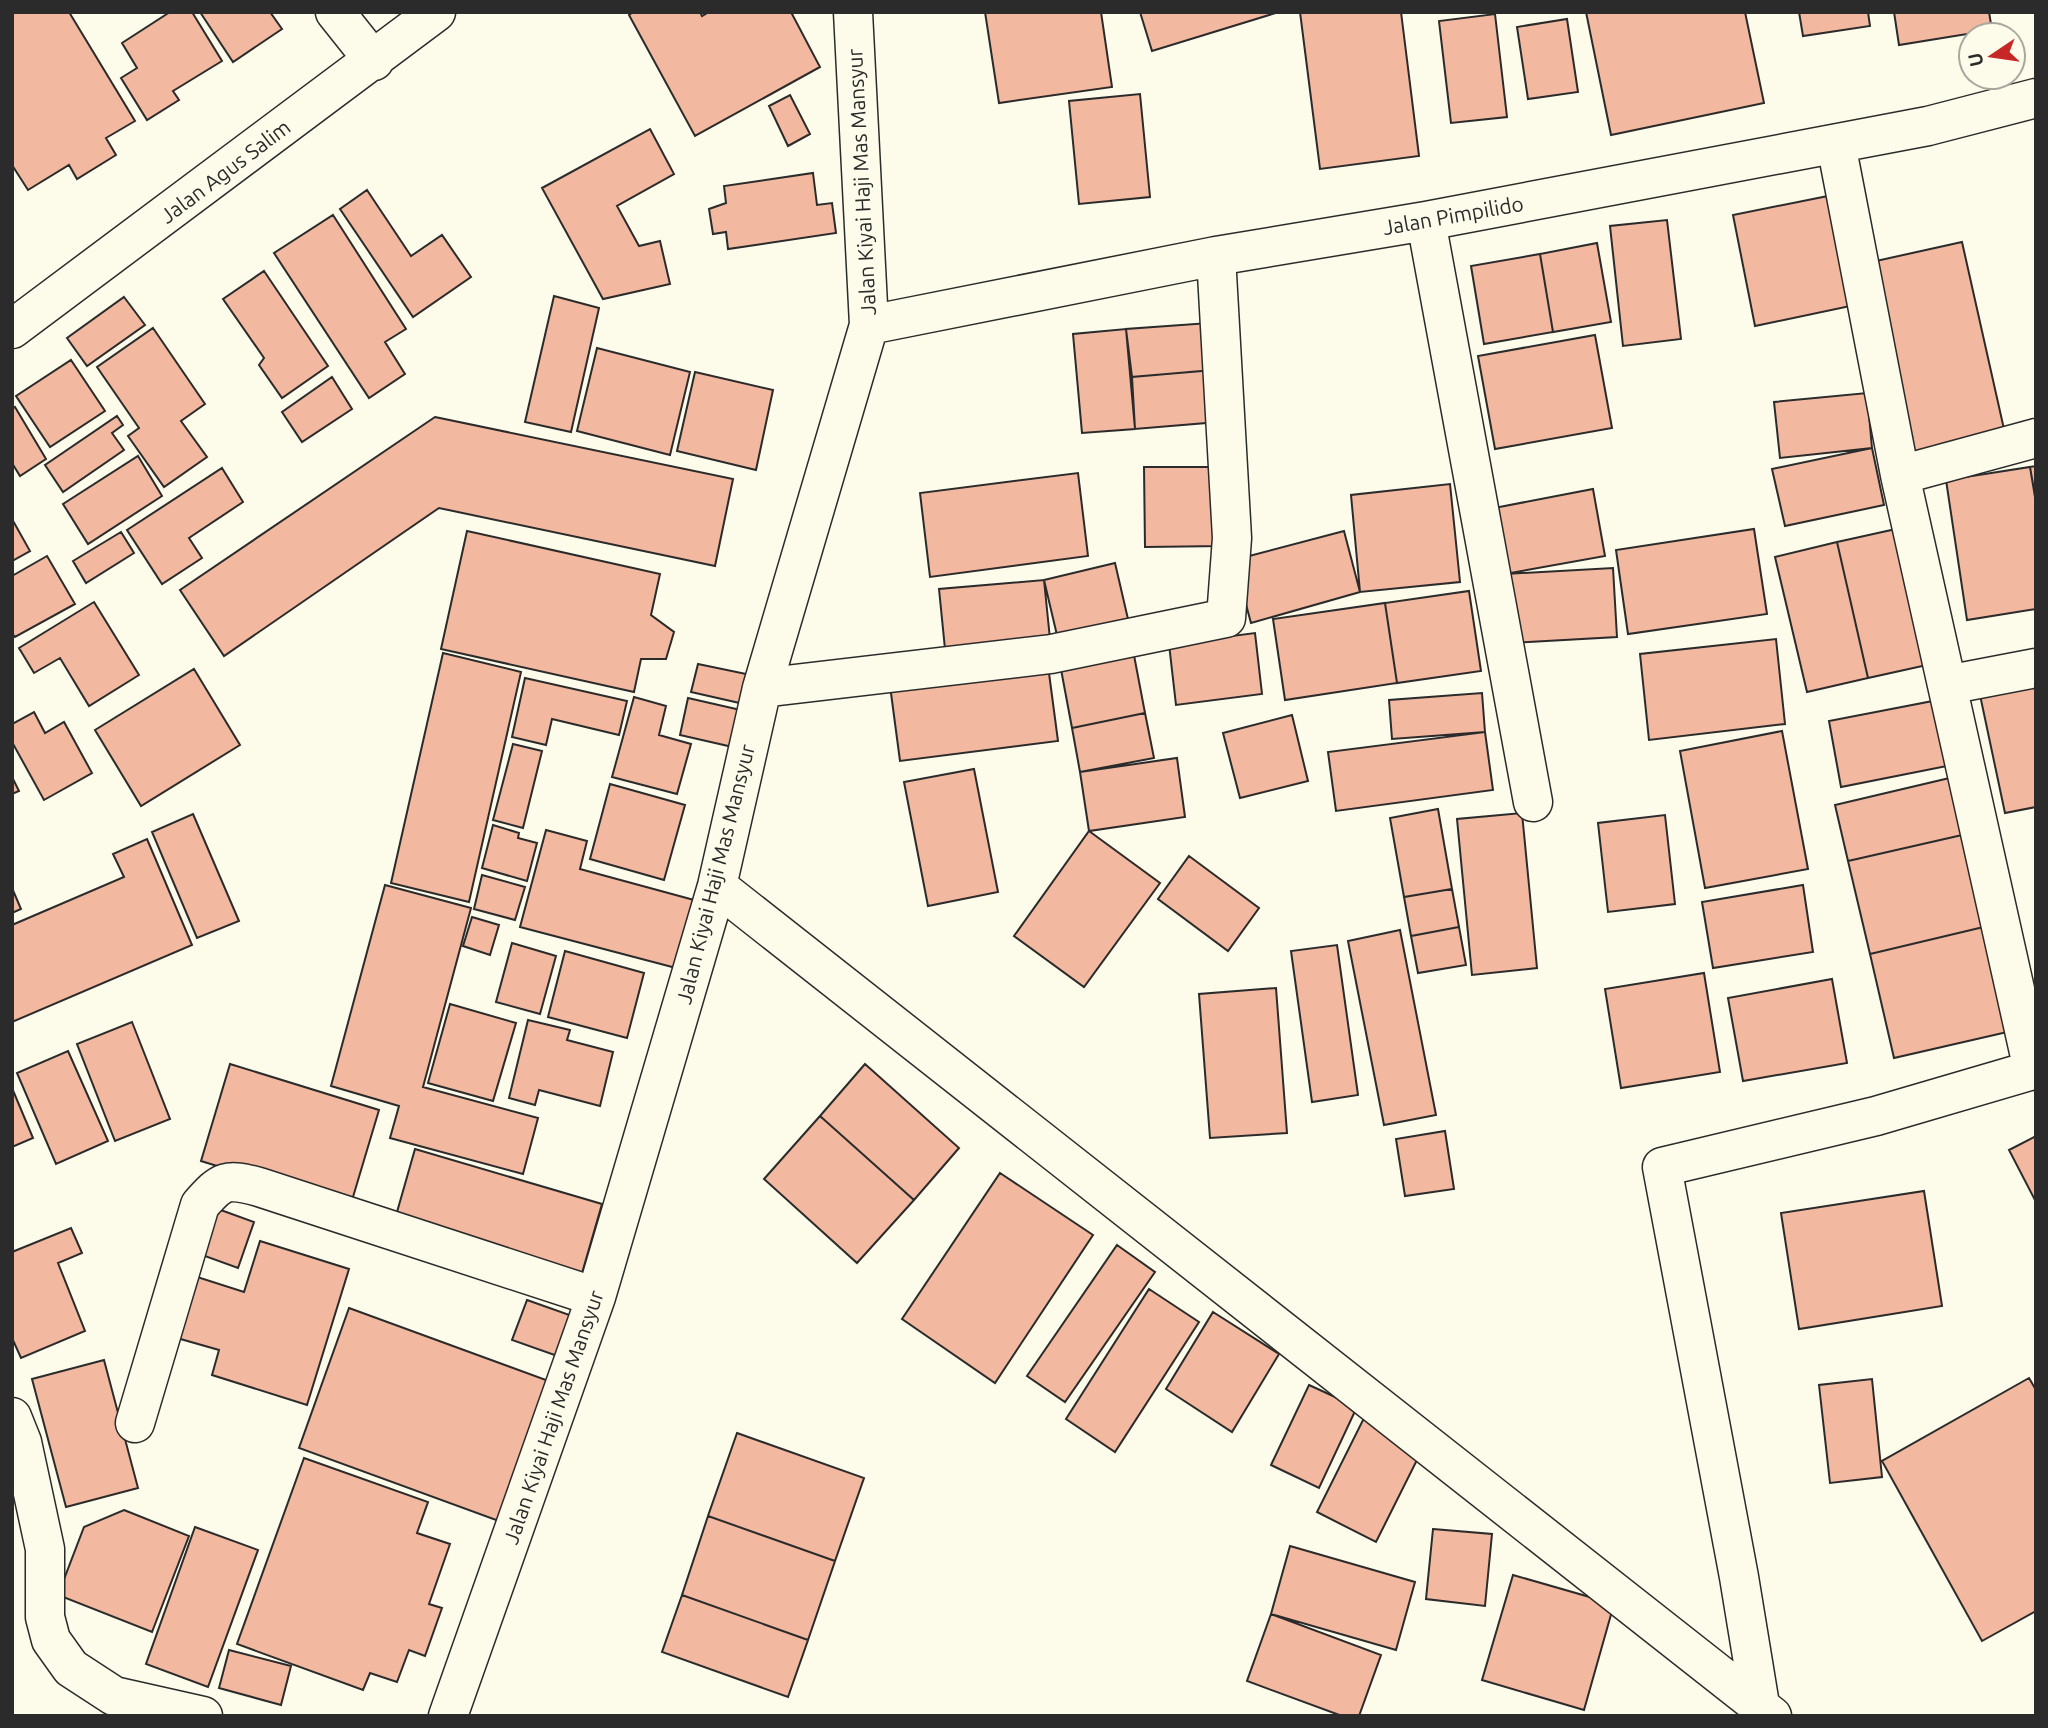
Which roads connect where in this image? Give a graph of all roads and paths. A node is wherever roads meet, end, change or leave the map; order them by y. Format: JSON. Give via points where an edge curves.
{"nodes":[{"id":1,"x":335,"y":12,"type":"edge"},
{"id":2,"x":436,"y":12,"type":"edge"},
{"id":3,"x":853,"y":12,"type":"edge"},
{"id":4,"x":374,"y":61,"type":"junction"},
{"id":5,"x":2036,"y":98,"type":"edge"},
{"id":6,"x":1836,"y":144,"type":"junction"},
{"id":7,"x":1426,"y":221,"type":"junction"},
{"id":8,"x":1216,"y":256,"type":"junction"},
{"id":9,"x":869,"y":325,"type":"junction"},
{"id":10,"x":12,"y":329,"type":"edge"},
{"id":11,"x":2036,"y":438,"type":"edge"},
{"id":12,"x":1900,"y":475,"type":"junction"},
{"id":13,"x":2036,"y":668,"type":"edge"},
{"id":14,"x":1947,"y":684,"type":"junction"},
{"id":15,"x":762,"y":688,"type":"junction"},
{"id":16,"x":1533,"y":802,"type":"dead end"},
{"id":17,"x":717,"y":886,"type":"junction"},
{"id":18,"x":2035,"y":1069,"type":"edge"},
{"id":19,"x":596,"y":1297,"type":"junction"},
{"id":20,"x":12,"y":1417,"type":"edge"},
{"id":21,"x":135,"y":1423,"type":"dead end"},
{"id":22,"x":1766,"y":1711,"type":"edge"},
{"id":23,"x":203,"y":1716,"type":"edge"},
{"id":24,"x":448,"y":1716,"type":"edge"}],
"edges":[{"from":1,"to":4,"type":"street"},
{"from":2,"to":4,"type":"street","name":"Jalan Agus Salim"},
{"from":3,"to":9,"type":"street","name":"Jalan Kiyai Haji Mas Mansyur"},
{"from":4,"to":10,"type":"street","name":"Jalan Agus Salim"},
{"from":5,"to":6,"type":"street","name":"Jalan Pimpilido"},
{"from":6,"to":7,"type":"street","name":"Jalan Pimpilido"},
{"from":6,"to":12,"type":"street"},
{"from":7,"to":8,"type":"street","name":"Jalan Pimpilido"},
{"from":7,"to":16,"type":"street"},
{"from":8,"to":9,"type":"street","name":"Jalan Pimpilido"},
{"from":8,"to":15,"type":"street","via":[[1232,538],[1226,618],[1051,654]]},
{"from":9,"to":15,"type":"street","name":"Jalan Kiyai Haji Mas Mansyur"},
{"from":11,"to":12,"type":"street"},
{"from":12,"to":14,"type":"street"},
{"from":13,"to":14,"type":"street"},
{"from":14,"to":18,"type":"street"},
{"from":15,"to":17,"type":"street","name":"Jalan Kiyai Haji Mas Mansyur"},
{"from":17,"to":19,"type":"street","name":"Jalan Kiyai Haji Mas Mansyur"},
{"from":17,"to":22,"type":"street"},
{"from":18,"to":22,"type":"street","via":[[1876,1116],[1662,1167]]},
{"from":19,"to":21,"type":"street","via":[[259,1187],[237,1181],[218,1185],[200,1205]]},
{"from":19,"to":24,"type":"street","name":"Jalan Kiyai Haji Mas Mansyur"},
{"from":20,"to":23,"type":"street","via":[[22,1442],[45,1549],[45,1617],[51,1640],[71,1668],[114,1696]]}]}
